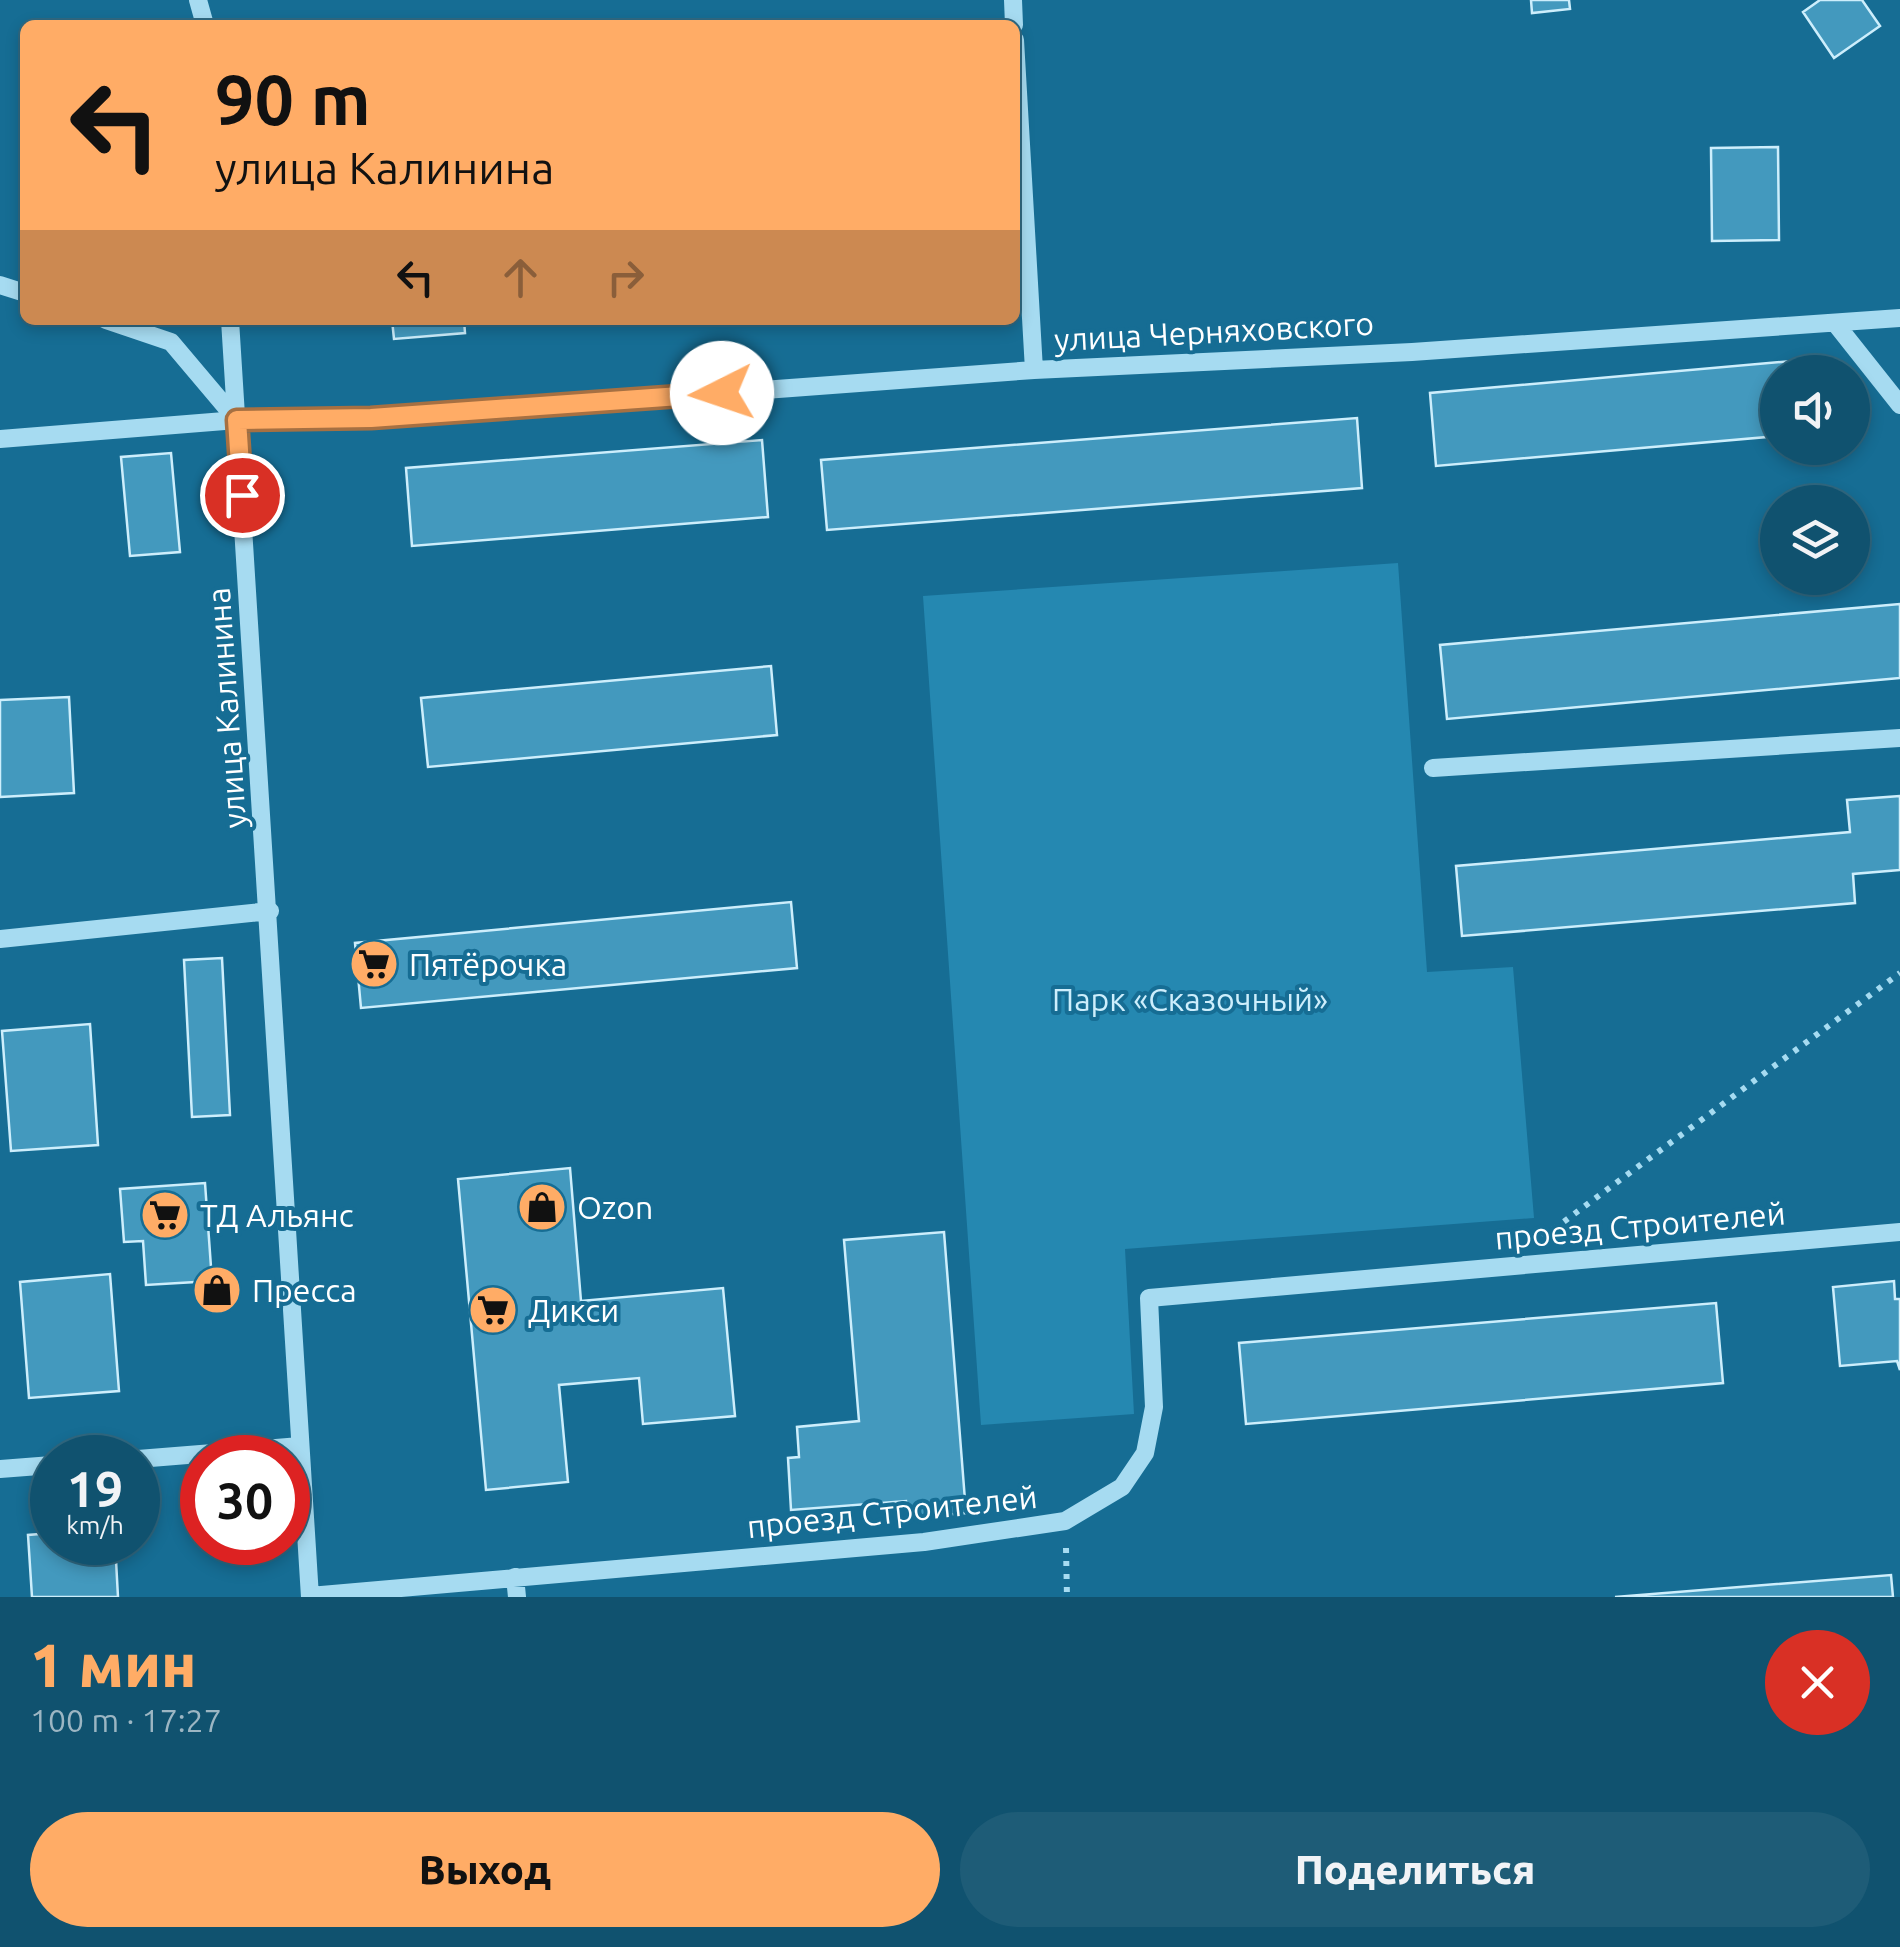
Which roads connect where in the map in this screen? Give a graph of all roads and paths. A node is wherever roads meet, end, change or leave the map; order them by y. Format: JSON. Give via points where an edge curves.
{"nodes":[{"id":1,"x":1020,"y":133,"type":"edge"},
{"id":2,"x":1900,"y":318,"type":"edge"},
{"id":3,"x":1835,"y":323,"type":"junction"},
{"id":4,"x":121,"y":325,"type":"edge"},
{"id":5,"x":230,"y":325,"type":"edge"},
{"id":6,"x":1034,"y":370,"type":"junction"},
{"id":7,"x":1900,"y":405,"type":"edge"},
{"id":8,"x":237,"y":420,"type":"junction"},
{"id":9,"x":0,"y":439,"type":"edge"},
{"id":10,"x":1900,"y":738,"type":"edge"},
{"id":11,"x":1433,"y":768,"type":"dead end"},
{"id":12,"x":270,"y":912,"type":"junction"},
{"id":13,"x":0,"y":939,"type":"edge"},
{"id":14,"x":1900,"y":973,"type":"edge"},
{"id":15,"x":1900,"y":1232,"type":"edge"},
{"id":16,"x":1500,"y":1268,"type":"junction"},
{"id":17,"x":299,"y":1435,"type":"edge"},
{"id":18,"x":30,"y":1467,"type":"edge"},
{"id":19,"x":0,"y":1470,"type":"edge"},
{"id":20,"x":1065,"y":1521,"type":"junction"},
{"id":21,"x":308,"y":1565,"type":"edge"},
{"id":22,"x":515,"y":1576,"type":"junction"},
{"id":23,"x":310,"y":1596,"type":"edge"},
{"id":24,"x":517,"y":1597,"type":"edge"},
{"id":25,"x":1067,"y":1597,"type":"edge"}],
"edges":[{"from":1,"to":6,"type":"street"},
{"from":2,"to":3,"type":"street","name":"улица Черняховского"},
{"from":3,"to":6,"type":"street","name":"улица Черняховского"},
{"from":3,"to":7,"type":"street"},
{"from":4,"to":8,"type":"street","via":[[171,342]]},
{"from":5,"to":8,"type":"street","name":"улица Калинина"},
{"from":6,"to":8,"type":"street","name":"улица Черняховского","via":[[371,418]]},
{"from":8,"to":9,"type":"street","name":"улица Черняховского"},
{"from":8,"to":12,"type":"street","name":"улица Калинина"},
{"from":10,"to":11,"type":"street"},
{"from":12,"to":13,"type":"street"},
{"from":12,"to":17,"type":"street","name":"улица Калинина"},
{"from":14,"to":16,"type":"path"},
{"from":15,"to":16,"type":"street","name":"проезд Строителей"},
{"from":16,"to":20,"type":"street","name":"проезд Строителей","via":[[1148,1298],[1154,1407],[1145,1453],[1122,1487]]},
{"from":18,"to":19,"type":"street"},
{"from":20,"to":22,"type":"street","name":"проезд Строителей","via":[[924,1542]]},
{"from":20,"to":25,"type":"path"},
{"from":21,"to":23,"type":"street","name":"улица Калинина"},
{"from":22,"to":23,"type":"street","name":"проезд Строителей"},
{"from":22,"to":24,"type":"street"}]}
